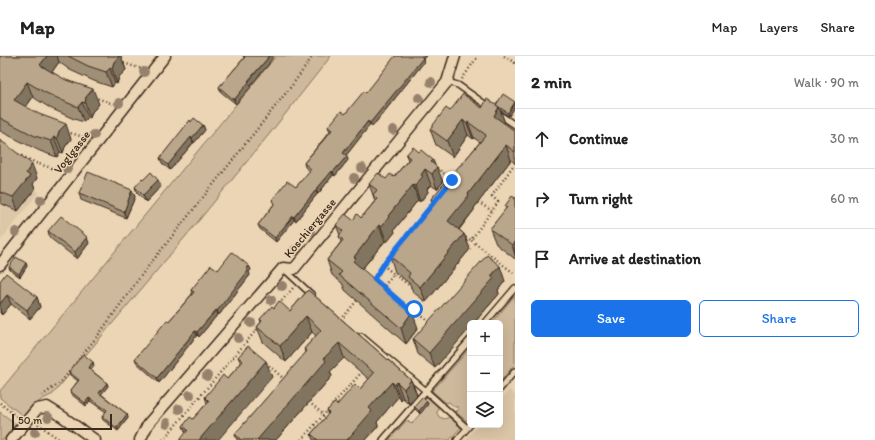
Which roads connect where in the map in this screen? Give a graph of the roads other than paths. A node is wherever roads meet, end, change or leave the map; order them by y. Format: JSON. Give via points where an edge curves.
{"nodes":[{"id":1,"x":165,"y":56,"type":"edge"},
{"id":2,"x":455,"y":56,"type":"edge"},
{"id":3,"x":447,"y":82,"type":"junction"},
{"id":4,"x":515,"y":125,"type":"edge"},
{"id":5,"x":0,"y":265,"type":"edge"},
{"id":6,"x":283,"y":268,"type":"junction"},
{"id":7,"x":515,"y":288,"type":"edge"},
{"id":8,"x":318,"y":300,"type":"edge"},
{"id":9,"x":488,"y":320,"type":"edge"},
{"id":10,"x":356,"y":332,"type":"edge"},
{"id":11,"x":467,"y":343,"type":"edge"},
{"id":12,"x":515,"y":371,"type":"edge"},
{"id":13,"x":503,"y":385,"type":"edge"},
{"id":14,"x":426,"y":391,"type":"junction"},
{"id":15,"x":467,"y":425,"type":"edge"},
{"id":16,"x":468,"y":428,"type":"edge"},
{"id":17,"x":11,"y":440,"type":"edge"},
{"id":18,"x":95,"y":440,"type":"edge"},
{"id":19,"x":140,"y":440,"type":"edge"},
{"id":20,"x":383,"y":440,"type":"edge"},
{"id":21,"x":457,"y":440,"type":"edge"}],
"edges":[{"from":1,"to":5,"type":"street","name":"Voglgasse"},
{"from":2,"to":3,"type":"street","name":"Koschiergasse"},
{"from":3,"to":4,"type":"lane","via":[[458,85]]},
{"from":3,"to":6,"type":"street","name":"Koschiergasse","via":[[294,269]]},
{"from":6,"to":8,"type":"lane"},
{"from":6,"to":19,"type":"street","name":"Koschiergasse","via":[[148,424]]},
{"from":7,"to":9,"type":"lane"},
{"from":10,"to":14,"type":"lane"},
{"from":11,"to":14,"type":"lane"},
{"from":12,"to":13,"type":"lane"},
{"from":14,"to":15,"type":"lane"},
{"from":14,"to":20,"type":"lane"},
{"from":16,"to":21,"type":"lane"},
{"from":17,"to":18,"type":"street","via":[[38,409],[47,407]]}]}
